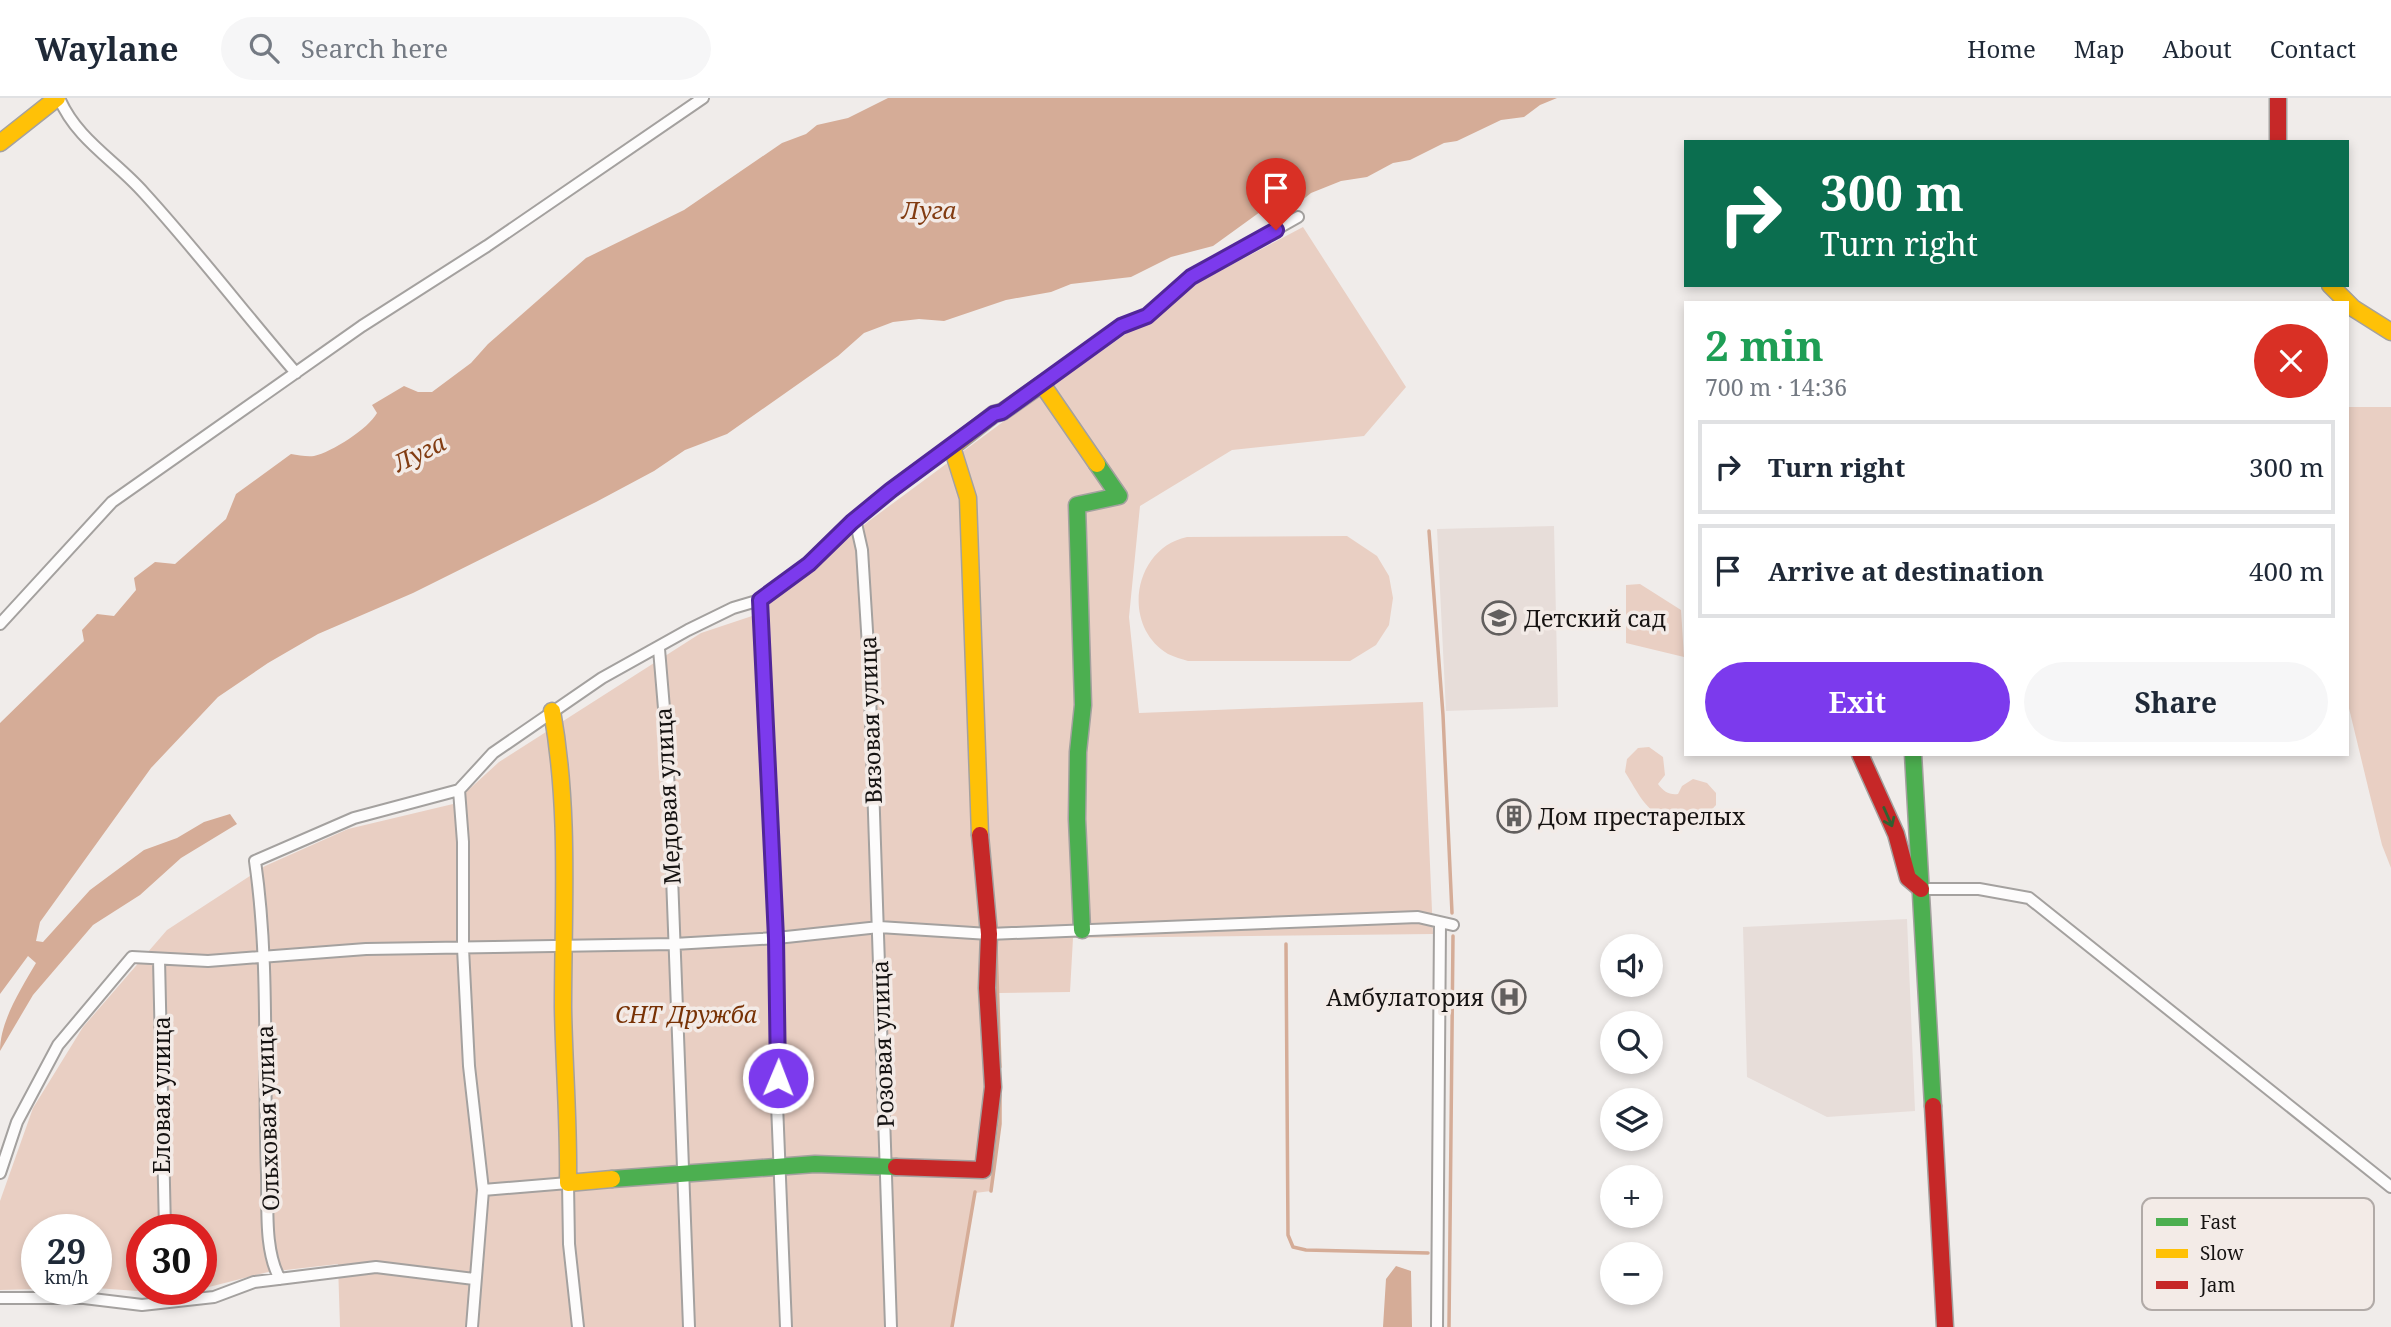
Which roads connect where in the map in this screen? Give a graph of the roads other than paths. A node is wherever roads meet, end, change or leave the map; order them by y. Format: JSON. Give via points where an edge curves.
{"nodes":[{"id":1,"x":58,"y":98,"type":"edge"},
{"id":2,"x":703,"y":98,"type":"edge"},
{"id":3,"x":2278,"y":98,"type":"edge"},
{"id":4,"x":2278,"y":140,"type":"edge"},
{"id":5,"x":0,"y":143,"type":"edge"},
{"id":6,"x":1298,"y":217,"type":"dead end"},
{"id":7,"x":2332,"y":287,"type":"edge"},
{"id":8,"x":2346,"y":301,"type":"edge"},
{"id":9,"x":2349,"y":304,"type":"edge"},
{"id":10,"x":2391,"y":332,"type":"edge"},
{"id":11,"x":296,"y":373,"type":"junction"},
{"id":12,"x":1042,"y":384,"type":"junction"},
{"id":13,"x":952,"y":447,"type":"junction"},
{"id":14,"x":855,"y":519,"type":"junction"},
{"id":15,"x":760,"y":600,"type":"junction"},
{"id":16,"x":0,"y":625,"type":"edge"},
{"id":17,"x":659,"y":649,"type":"junction"},
{"id":18,"x":552,"y":711,"type":"junction"},
{"id":19,"x":1861,"y":756,"type":"edge"},
{"id":20,"x":1913,"y":756,"type":"edge"},
{"id":21,"x":459,"y":790,"type":"junction"},
{"id":22,"x":1921,"y":889,"type":"junction"},
{"id":23,"x":1440,"y":923,"type":"junction"},
{"id":24,"x":879,"y":925,"type":"junction"},
{"id":25,"x":1453,"y":925,"type":"dead end"},
{"id":26,"x":1082,"y":930,"type":"junction"},
{"id":27,"x":989,"y":934,"type":"junction"},
{"id":28,"x":776,"y":938,"type":"junction"},
{"id":29,"x":674,"y":944,"type":"junction"},
{"id":30,"x":568,"y":947,"type":"junction"},
{"id":31,"x":463,"y":948,"type":"junction"},
{"id":32,"x":263,"y":956,"type":"junction"},
{"id":33,"x":159,"y":959,"type":"junction"},
{"id":34,"x":780,"y":1166,"type":"junction"},
{"id":35,"x":885,"y":1167,"type":"junction"},
{"id":36,"x":682,"y":1172,"type":"junction"},
{"id":37,"x":0,"y":1173,"type":"edge"},
{"id":38,"x":568,"y":1183,"type":"junction"},
{"id":39,"x":2391,"y":1187,"type":"edge"},
{"id":40,"x":483,"y":1190,"type":"junction"},
{"id":41,"x":164,"y":1214,"type":"edge"},
{"id":42,"x":280,"y":1279,"type":"junction"},
{"id":43,"x":474,"y":1279,"type":"junction"},
{"id":44,"x":217,"y":1296,"type":"edge"},
{"id":45,"x":0,"y":1298,"type":"edge"},
{"id":46,"x":126,"y":1303,"type":"edge"},
{"id":47,"x":472,"y":1327,"type":"edge"},
{"id":48,"x":578,"y":1327,"type":"edge"},
{"id":49,"x":689,"y":1327,"type":"edge"},
{"id":50,"x":786,"y":1327,"type":"edge"},
{"id":51,"x":891,"y":1327,"type":"edge"},
{"id":52,"x":1437,"y":1327,"type":"edge"},
{"id":53,"x":1945,"y":1327,"type":"edge"}],
"edges":[{"from":1,"to":5,"type":"main road"},
{"from":1,"to":11,"type":"street","via":[[67,117],[175,227]]},
{"from":2,"to":11,"type":"street"},
{"from":3,"to":4,"type":"main road"},
{"from":6,"to":12,"type":"street","via":[[1191,277],[1147,316],[1121,326]]},
{"from":7,"to":8,"type":"main road"},
{"from":9,"to":10,"type":"main road"},
{"from":11,"to":16,"type":"street","via":[[112,502]]},
{"from":12,"to":13,"type":"main road"},
{"from":12,"to":26,"type":"main road","via":[[1119,496],[1077,505],[1083,705],[1077,819]]},
{"from":13,"to":14,"type":"street"},
{"from":13,"to":27,"type":"main road","via":[[968,498],[977,782]]},
{"from":14,"to":15,"type":"street","via":[[809,564]]},
{"from":14,"to":24,"type":"street","name":"Вязовая улица","via":[[866,599]]},
{"from":15,"to":17,"type":"street","via":[[733,608]]},
{"from":15,"to":28,"type":"street"},
{"from":17,"to":18,"type":"street"},
{"from":17,"to":29,"type":"street","name":"Медовая улица"},
{"from":18,"to":21,"type":"street","via":[[493,753]]},
{"from":18,"to":30,"type":"main road","via":[[568,819]]},
{"from":19,"to":22,"type":"main road","one_way":true,"via":[[1896,834],[1909,878]]},
{"from":20,"to":22,"type":"main road"},
{"from":21,"to":31,"type":"street"},
{"from":21,"to":32,"type":"street","name":"Ольховая улица","via":[[354,818],[255,861]]},
{"from":22,"to":39,"type":"street","via":[[1979,889],[2029,898]]},
{"from":22,"to":53,"type":"main road"},
{"from":23,"to":25,"type":"street"},
{"from":23,"to":26,"type":"street","via":[[1418,917]]},
{"from":23,"to":52,"type":"street"},
{"from":24,"to":27,"type":"street"},
{"from":24,"to":28,"type":"street"},
{"from":24,"to":35,"type":"street","name":"Розовая улица"},
{"from":26,"to":27,"type":"street"},
{"from":27,"to":35,"type":"main road","via":[[993,1087],[983,1171]]},
{"from":28,"to":29,"type":"street"},
{"from":28,"to":34,"type":"street"},
{"from":29,"to":30,"type":"street"},
{"from":29,"to":36,"type":"street","name":"Медовая улица"},
{"from":30,"to":31,"type":"street"},
{"from":30,"to":38,"type":"main road","via":[[564,981]]},
{"from":31,"to":32,"type":"street"},
{"from":31,"to":40,"type":"street","via":[[469,1066]]},
{"from":32,"to":33,"type":"street"},
{"from":32,"to":42,"type":"street","name":"Ольховая улица","via":[[268,1196],[273,1266]]},
{"from":33,"to":37,"type":"street","via":[[132,957],[58,1045],[17,1122]]},
{"from":33,"to":41,"type":"street","name":"Еловая улица"},
{"from":34,"to":35,"type":"main road"},
{"from":34,"to":36,"type":"main road"},
{"from":34,"to":50,"type":"street"},
{"from":35,"to":51,"type":"street","name":"Розовая улица"},
{"from":36,"to":38,"type":"main road"},
{"from":36,"to":49,"type":"street","name":"Медовая улица"},
{"from":38,"to":40,"type":"street"},
{"from":38,"to":48,"type":"street"},
{"from":40,"to":43,"type":"street"},
{"from":42,"to":43,"type":"street","via":[[376,1267]]},
{"from":42,"to":44,"type":"street","via":[[254,1282]]},
{"from":43,"to":47,"type":"street"},
{"from":45,"to":46,"type":"street"}]}
